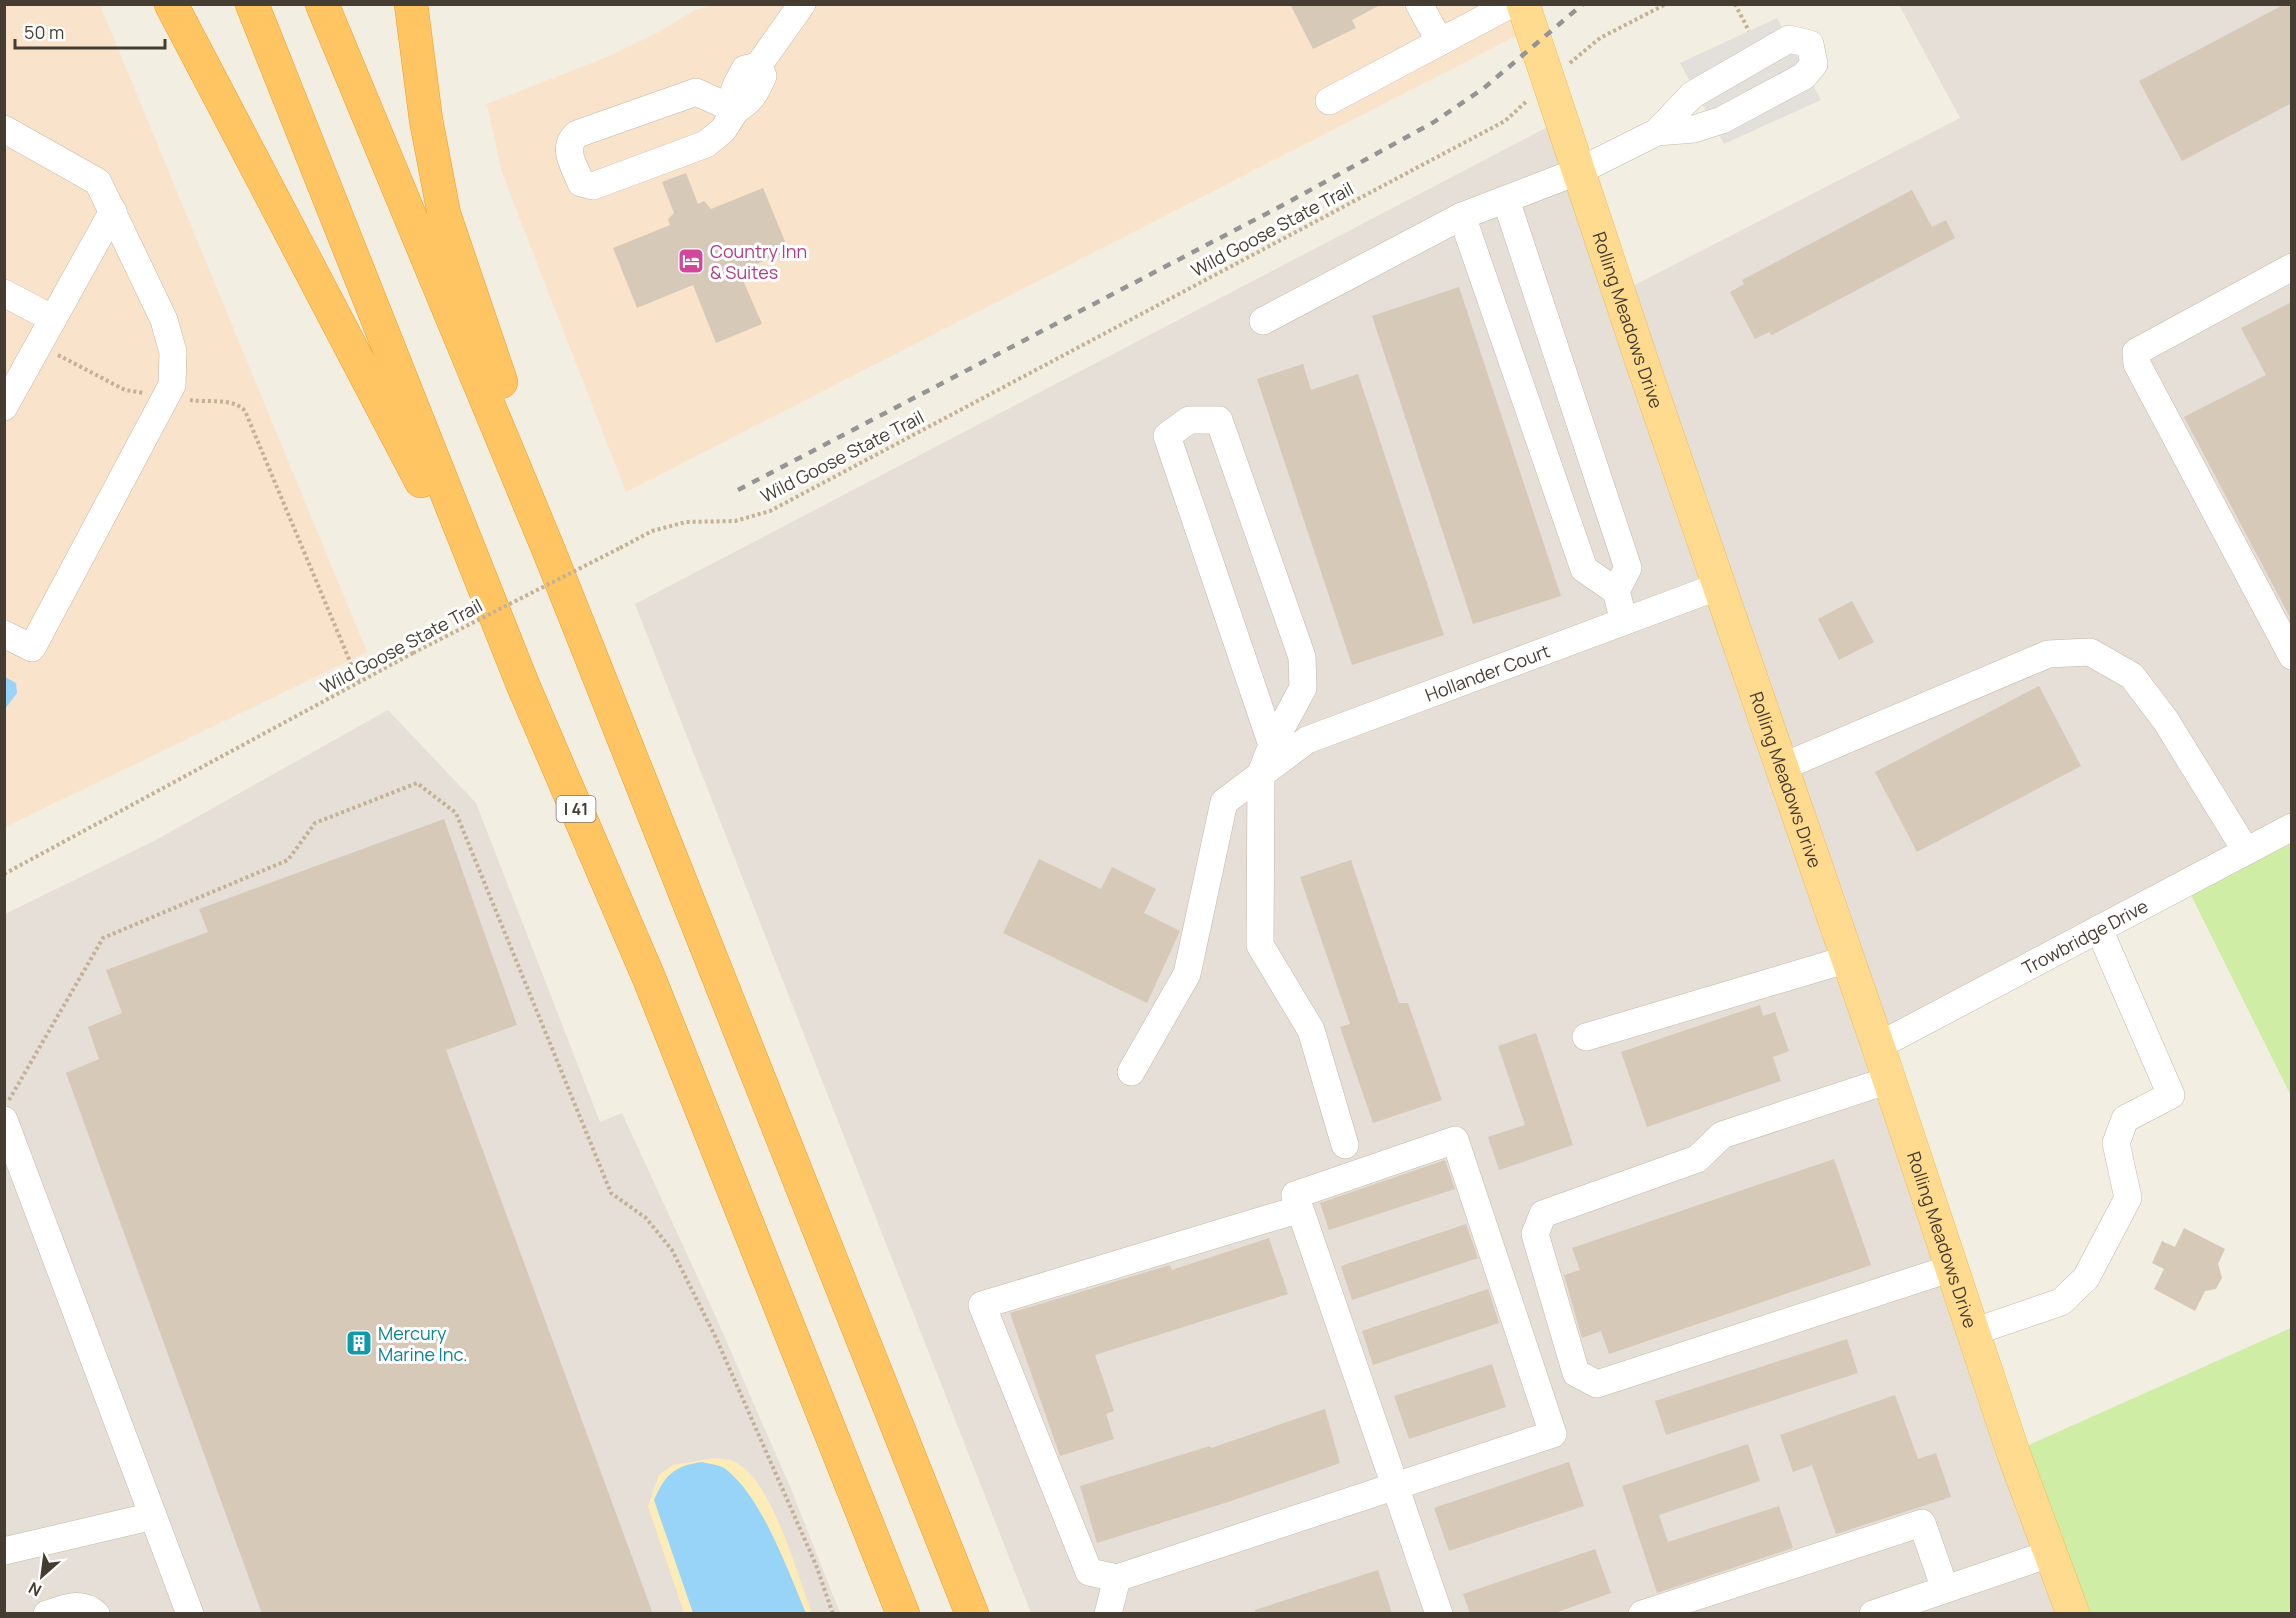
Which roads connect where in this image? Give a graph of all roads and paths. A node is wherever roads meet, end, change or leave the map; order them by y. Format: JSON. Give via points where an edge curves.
{"nodes":[{"id":1,"x":171,"y":4,"type":"edge"},
{"id":2,"x":252,"y":4,"type":"edge"},
{"id":3,"x":322,"y":4,"type":"edge"},
{"id":4,"x":411,"y":4,"type":"edge"},
{"id":5,"x":802,"y":4,"type":"edge"},
{"id":6,"x":1419,"y":4,"type":"edge"},
{"id":7,"x":1511,"y":4,"type":"edge"},
{"id":8,"x":1523,"y":4,"type":"edge"},
{"id":9,"x":1666,"y":4,"type":"edge"},
{"id":10,"x":1735,"y":4,"type":"edge"},
{"id":11,"x":1749,"y":31,"type":"dead end"},
{"id":12,"x":1440,"y":42,"type":"junction"},
{"id":13,"x":1550,"y":80,"type":"junction"},
{"id":14,"x":1329,"y":101,"type":"dead end"},
{"id":15,"x":736,"y":110,"type":"junction"},
{"id":16,"x":4,"y":129,"type":"edge"},
{"id":17,"x":1657,"y":132,"type":"junction"},
{"id":18,"x":1579,"y":171,"type":"junction"},
{"id":19,"x":1506,"y":200,"type":"junction"},
{"id":20,"x":112,"y":211,"type":"junction"},
{"id":21,"x":1462,"y":216,"type":"junction"},
{"id":22,"x":2292,"y":267,"type":"edge"},
{"id":23,"x":4,"y":293,"type":"edge"},
{"id":24,"x":53,"y":320,"type":"junction"},
{"id":25,"x":1263,"y":321,"type":"dead end"},
{"id":26,"x":39,"y":345,"type":"junction"},
{"id":27,"x":165,"y":397,"type":"junction"},
{"id":28,"x":4,"y":407,"type":"edge"},
{"id":29,"x":549,"y":551,"type":"junction"},
{"id":30,"x":1719,"y":586,"type":"junction"},
{"id":31,"x":1616,"y":591,"type":"junction"},
{"id":32,"x":1624,"y":621,"type":"junction"},
{"id":33,"x":4,"y":634,"type":"edge"},
{"id":34,"x":2292,"y":656,"type":"edge"},
{"id":35,"x":358,"y":683,"type":"junction"},
{"id":36,"x":523,"y":685,"type":"junction"},
{"id":37,"x":1272,"y":745,"type":"junction"},
{"id":38,"x":1782,"y":766,"type":"junction"},
{"id":39,"x":1261,"y":773,"type":"junction"},
{"id":40,"x":2292,"y":827,"type":"edge"},
{"id":41,"x":2246,"y":851,"type":"junction"},
{"id":42,"x":4,"y":874,"type":"edge"},
{"id":43,"x":2099,"y":929,"type":"junction"},
{"id":44,"x":1848,"y":959,"type":"junction"},
{"id":45,"x":1586,"y":1037,"type":"dead end"},
{"id":46,"x":1878,"y":1046,"type":"junction"},
{"id":47,"x":1131,"y":1072,"type":"dead end"},
{"id":48,"x":1889,"y":1080,"type":"junction"},
{"id":49,"x":4,"y":1108,"type":"edge"},
{"id":50,"x":4,"y":1120,"type":"edge"},
{"id":51,"x":1345,"y":1145,"type":"dead end"},
{"id":52,"x":1299,"y":1209,"type":"junction"},
{"id":53,"x":1952,"y":1268,"type":"junction"},
{"id":54,"x":1973,"y":1332,"type":"junction"},
{"id":55,"x":1395,"y":1486,"type":"junction"},
{"id":56,"x":153,"y":1516,"type":"junction"},
{"id":57,"x":4,"y":1551,"type":"edge"},
{"id":58,"x":2049,"y":1554,"type":"junction"},
{"id":59,"x":1118,"y":1578,"type":"junction"},
{"id":60,"x":1945,"y":1589,"type":"junction"},
{"id":61,"x":1707,"y":1603,"type":"edge"},
{"id":62,"x":1904,"y":1608,"type":"edge"},
{"id":63,"x":47,"y":1614,"type":"edge"},
{"id":64,"x":96,"y":1614,"type":"edge"},
{"id":65,"x":190,"y":1614,"type":"edge"},
{"id":66,"x":833,"y":1614,"type":"edge"},
{"id":67,"x":903,"y":1614,"type":"edge"},
{"id":68,"x":972,"y":1614,"type":"edge"},
{"id":69,"x":1108,"y":1614,"type":"edge"},
{"id":70,"x":1439,"y":1614,"type":"edge"},
{"id":71,"x":1642,"y":1614,"type":"edge"},
{"id":72,"x":1873,"y":1614,"type":"edge"},
{"id":73,"x":2067,"y":1614,"type":"edge"},
{"id":74,"x":2073,"y":1614,"type":"edge"}],
"edges":[{"from":1,"to":36,"type":"highway","via":[[381,401]]},
{"from":2,"to":36,"type":"highway","number":"I 41"},
{"from":3,"to":29,"type":"highway"},
{"from":4,"to":29,"type":"highway","via":[[426,120],[444,214],[502,388]]},
{"from":5,"to":15,"type":"street","via":[[758,66],[745,69],[732,100]]},
{"from":6,"to":12,"type":"street"},
{"from":7,"to":12,"type":"street"},
{"from":8,"to":13,"type":"main road","name":"Rolling Meadows Drive"},
{"from":9,"to":13,"type":"path","name":"Wild Goose State Trail","via":[[1600,38]]},
{"from":10,"to":11,"type":"path"},
{"from":12,"to":14,"type":"street"},
{"from":13,"to":18,"type":"main road","name":"Rolling Meadows Drive"},
{"from":13,"to":35,"type":"path","name":"Wild Goose State Trail","bridge":true,"via":[[1505,121],[770,511],[735,521],[675,525],[652,531]]},
{"from":15,"to":15,"type":"street","via":[[723,130],[706,144],[593,186],[580,183],[568,149],[577,134],[696,92]]},
{"from":16,"to":20,"type":"street","via":[[98,182]]},
{"from":17,"to":17,"type":"street","via":[[1702,89],[1789,39],[1810,44],[1814,64],[1804,76],[1722,120],[1695,129]]},
{"from":17,"to":18,"type":"street"},
{"from":18,"to":19,"type":"street"},
{"from":18,"to":30,"type":"main road","name":"Rolling Meadows Drive"},
{"from":19,"to":21,"type":"street"},
{"from":19,"to":31,"type":"street","via":[[1628,568]]},
{"from":20,"to":24,"type":"street"},
{"from":20,"to":27,"type":"street","via":[[164,320],[173,352],[172,385]]},
{"from":21,"to":25,"type":"street"},
{"from":21,"to":31,"type":"street","via":[[1584,570]]},
{"from":22,"to":34,"type":"street","via":[[2136,352],[2137,364]]},
{"from":23,"to":24,"type":"street"},
{"from":24,"to":26,"type":"street"},
{"from":26,"to":27,"type":"path","via":[[125,390]]},
{"from":26,"to":28,"type":"street"},
{"from":27,"to":33,"type":"street","via":[[32,648]]},
{"from":27,"to":35,"type":"path","via":[[231,402],[245,411]]},
{"from":29,"to":68,"type":"highway"},
{"from":30,"to":32,"type":"street","name":"Hollander Court"},
{"from":30,"to":38,"type":"main road","name":"Rolling Meadows Drive"},
{"from":31,"to":32,"type":"street"},
{"from":32,"to":39,"type":"street","name":"Hollander Court","via":[[1307,740]]},
{"from":35,"to":42,"type":"path","name":"Wild Goose State Trail"},
{"from":36,"to":67,"type":"highway","number":"I 41","via":[[649,978]]},
{"from":37,"to":37,"type":"street","via":[[1303,688],[1302,657],[1219,420],[1189,420],[1167,436]]},
{"from":37,"to":39,"type":"street"},
{"from":38,"to":41,"type":"street","via":[[2048,654],[2090,652],[2132,676],[2166,721]]},
{"from":38,"to":44,"type":"main road","name":"Rolling Meadows Drive"},
{"from":39,"to":47,"type":"street","name":"Hollander Court","via":[[1224,802],[1187,974]]},
{"from":39,"to":51,"type":"street","via":[[1260,945],[1311,1030]]},
{"from":40,"to":41,"type":"street","name":"Trowbridge Drive"},
{"from":41,"to":43,"type":"street","name":"Trowbridge Drive"},
{"from":43,"to":46,"type":"street","name":"Trowbridge Drive"},
{"from":43,"to":54,"type":"street","via":[[2171,1095],[2125,1119],[2116,1143],[2128,1198],[2086,1278],[2061,1302]]},
{"from":44,"to":45,"type":"street"},
{"from":44,"to":46,"type":"main road","name":"Rolling Meadows Drive"},
{"from":46,"to":48,"type":"main road","name":"Rolling Meadows Drive"},
{"from":48,"to":53,"type":"main road","name":"Rolling Meadows Drive"},
{"from":48,"to":53,"type":"street","via":[[1722,1135],[1697,1159],[1543,1214],[1535,1233],[1576,1373],[1597,1384]]},
{"from":49,"to":66,"type":"path","via":[[103,938],[288,860],[315,824],[417,783],[456,813],[611,1193],[646,1218],[672,1250],[716,1338],[816,1565]]},
{"from":50,"to":56,"type":"street"},
{"from":52,"to":55,"type":"street"},
{"from":52,"to":55,"type":"street","via":[[1294,1195],[1455,1140],[1553,1434]]},
{"from":52,"to":59,"type":"street","via":[[982,1305],[1089,1572]]},
{"from":53,"to":54,"type":"main road","name":"Rolling Meadows Drive"},
{"from":54,"to":58,"type":"main road","name":"Rolling Meadows Drive"},
{"from":55,"to":59,"type":"street"},
{"from":55,"to":70,"type":"street"},
{"from":56,"to":57,"type":"street"},
{"from":56,"to":65,"type":"street"},
{"from":58,"to":60,"type":"street"},
{"from":58,"to":73,"type":"main road","name":"Rolling Meadows Drive"},
{"from":58,"to":74,"type":"main road","name":"Rolling Meadows Drive"},
{"from":59,"to":69,"type":"street"},
{"from":60,"to":61,"type":"street","via":[[1922,1523]]},
{"from":60,"to":62,"type":"street"},
{"from":61,"to":71,"type":"street"},
{"from":62,"to":72,"type":"street"},
{"from":63,"to":64,"type":"street","via":[[78,1606]]}]}
